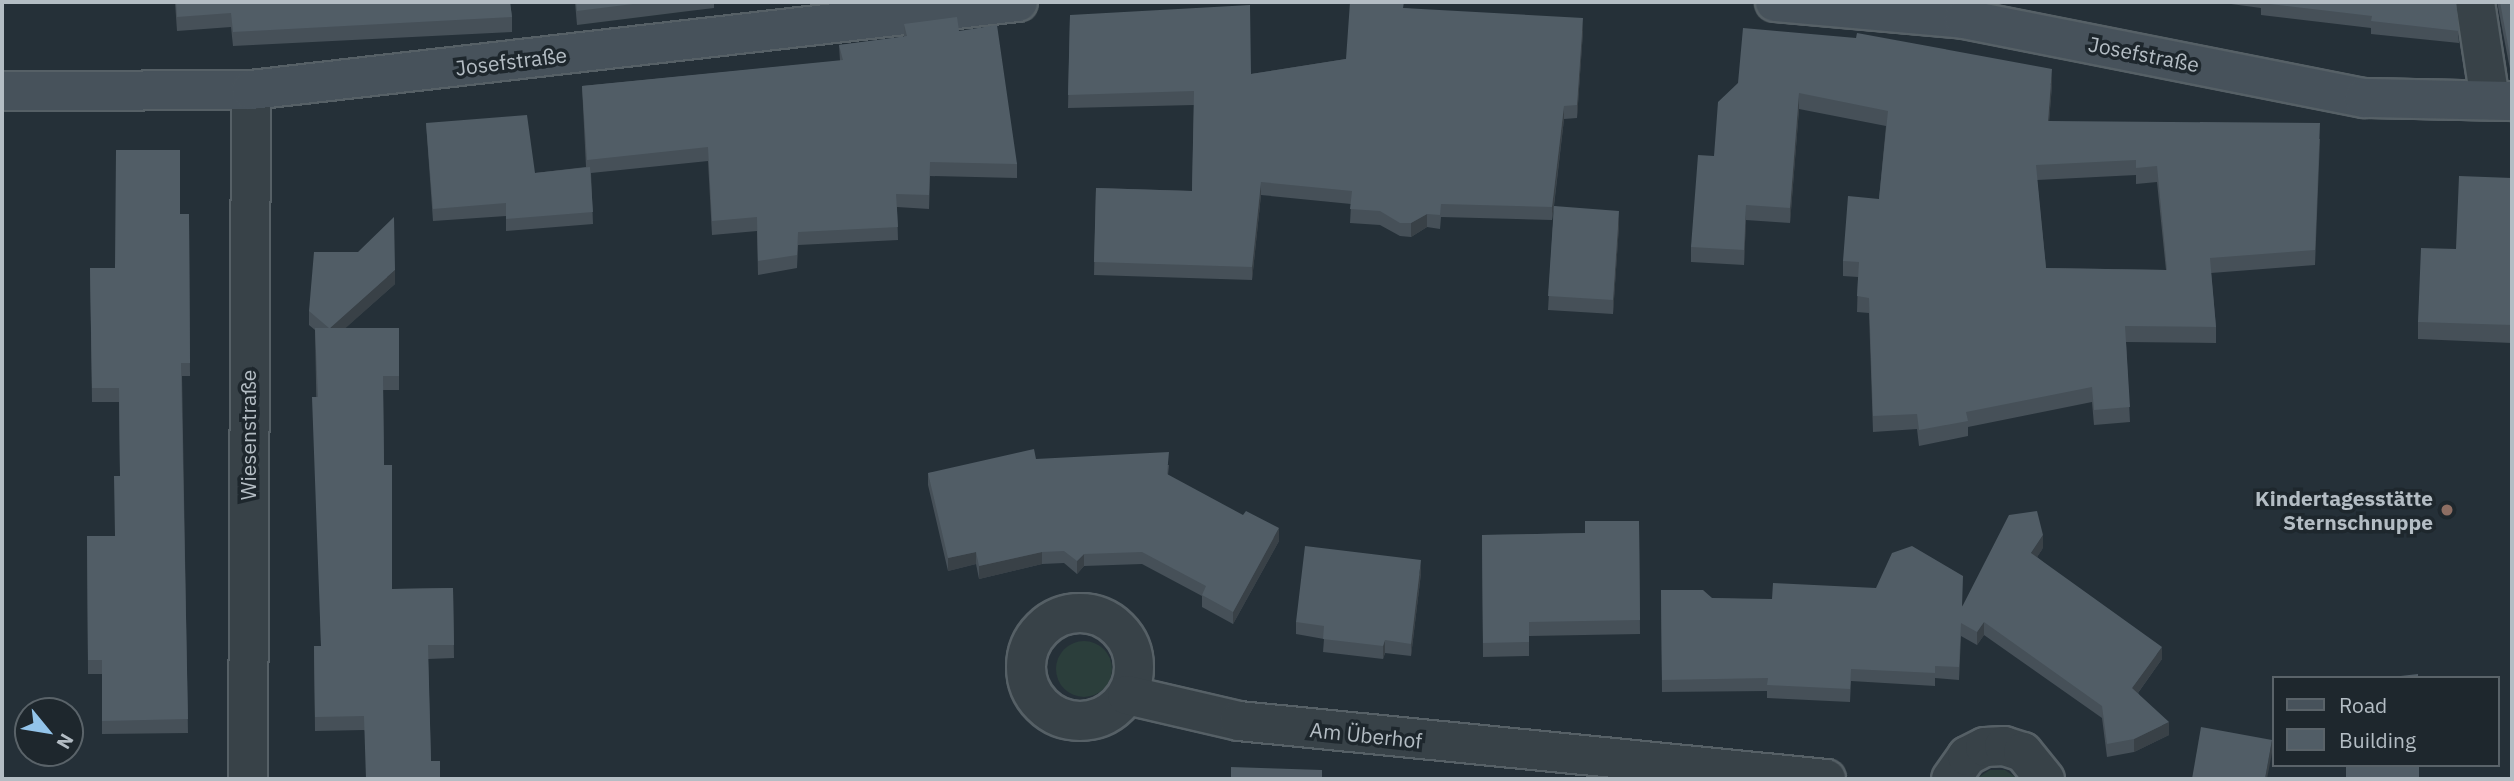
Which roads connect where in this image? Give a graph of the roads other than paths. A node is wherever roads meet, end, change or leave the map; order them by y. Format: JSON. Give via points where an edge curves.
{"nodes":[{"id":1,"x":1018,"y":2,"type":"edge"},
{"id":2,"x":1775,"y":2,"type":"edge"},
{"id":3,"x":2475,"y":2,"type":"edge"},
{"id":4,"x":1965,"y":10,"type":"edge"},
{"id":5,"x":251,"y":90,"type":"junction"},
{"id":6,"x":2,"y":91,"type":"edge"},
{"id":7,"x":2501,"y":101,"type":"edge"},
{"id":8,"x":1127,"y":695,"type":"dead end"},
{"id":9,"x":1607,"y":770,"type":"edge"},
{"id":10,"x":248,"y":779,"type":"edge"},
{"id":11,"x":1826,"y":779,"type":"edge"},
{"id":12,"x":1951,"y":779,"type":"edge"},
{"id":13,"x":2045,"y":779,"type":"edge"}],
"edges":[{"from":1,"to":5,"type":"street","name":"Josefstraße"},
{"from":2,"to":4,"type":"street","name":"Josefstraße"},
{"from":3,"to":7,"type":"street"},
{"from":4,"to":7,"type":"street","name":"Josefstraße","via":[[2364,98]]},
{"from":5,"to":6,"type":"street","name":"Josefstraße"},
{"from":5,"to":10,"type":"street","name":"Wiesenstraße"},
{"from":8,"to":9,"type":"street","name":"Am Überhof","via":[[1239,722]]},
{"from":9,"to":11,"type":"street","name":"Am Überhof"},
{"from":12,"to":13,"type":"street","via":[[1967,756],[1984,747],[2004,746],[2023,752]]}]}
